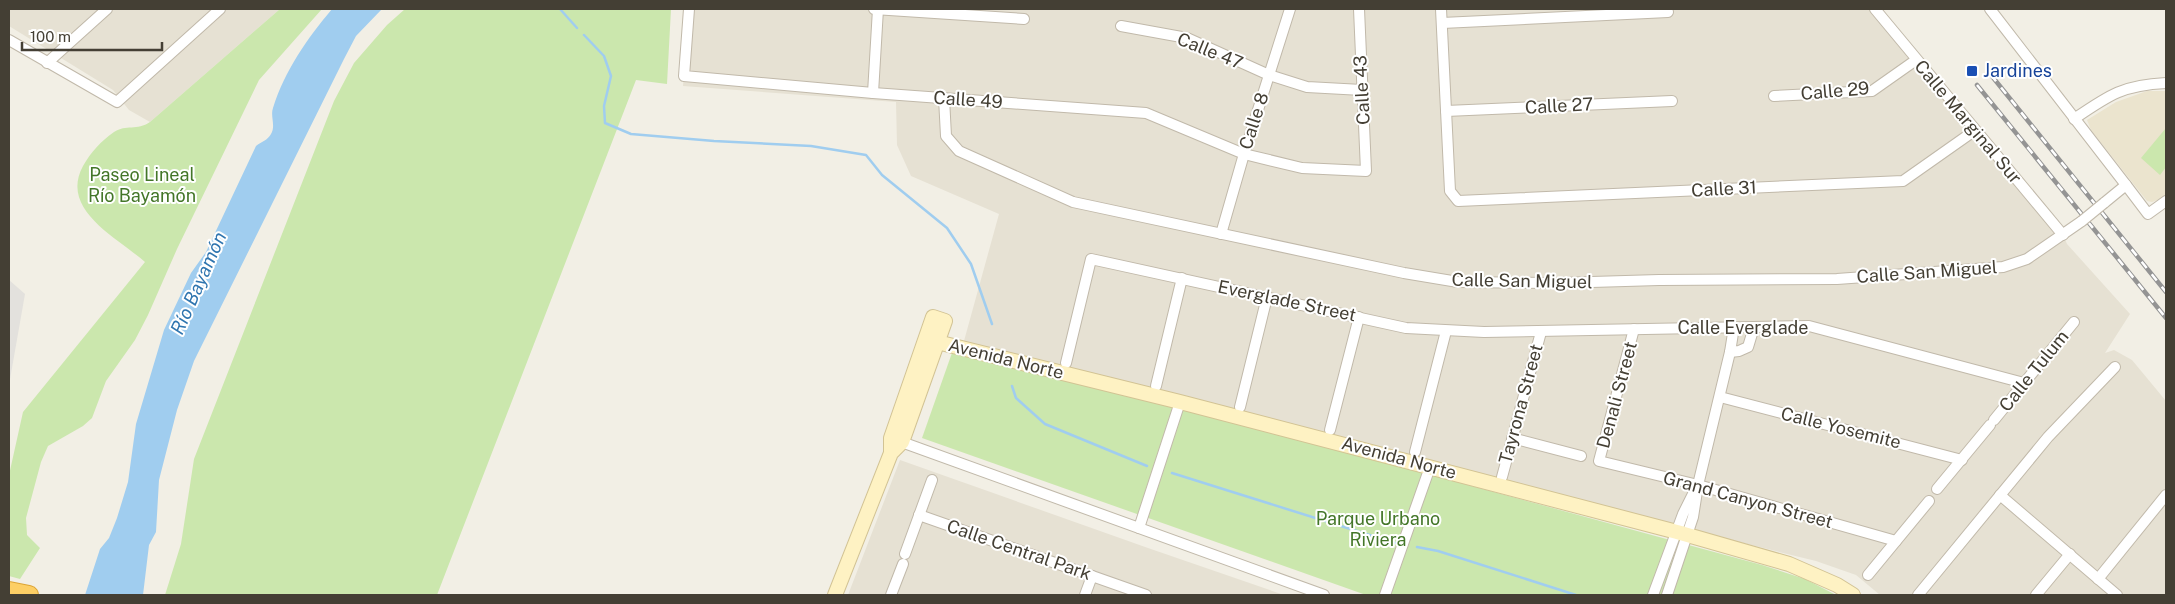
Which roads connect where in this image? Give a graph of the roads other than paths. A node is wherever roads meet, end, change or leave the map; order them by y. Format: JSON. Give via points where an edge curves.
{"nodes":[{"id":1,"x":108,"y":9,"type":"edge"},
{"id":2,"x":220,"y":9,"type":"edge"},
{"id":3,"x":688,"y":9,"type":"edge"},
{"id":4,"x":874,"y":9,"type":"edge"},
{"id":5,"x":878,"y":9,"type":"edge"},
{"id":6,"x":1290,"y":9,"type":"edge"},
{"id":7,"x":1358,"y":9,"type":"edge"},
{"id":8,"x":1441,"y":9,"type":"edge"},
{"id":9,"x":1875,"y":9,"type":"edge"},
{"id":10,"x":1990,"y":9,"type":"edge"},
{"id":11,"x":1668,"y":12,"type":"dead end"},
{"id":12,"x":1024,"y":19,"type":"dead end"},
{"id":13,"x":1442,"y":23,"type":"junction"},
{"id":14,"x":1121,"y":26,"type":"dead end"},
{"id":15,"x":9,"y":40,"type":"edge"},
{"id":16,"x":1916,"y":60,"type":"junction"},
{"id":17,"x":47,"y":64,"type":"junction"},
{"id":18,"x":1269,"y":75,"type":"junction"},
{"id":19,"x":2166,"y":83,"type":"edge"},
{"id":20,"x":1362,"y":90,"type":"junction"},
{"id":21,"x":873,"y":93,"type":"junction"},
{"id":22,"x":1774,"y":96,"type":"dead end"},
{"id":23,"x":944,"y":98,"type":"junction"},
{"id":24,"x":1672,"y":101,"type":"dead end"},
{"id":25,"x":1446,"y":111,"type":"junction"},
{"id":26,"x":2074,"y":119,"type":"junction"},
{"id":27,"x":1974,"y":130,"type":"junction"},
{"id":28,"x":1244,"y":154,"type":"junction"},
{"id":29,"x":1366,"y":171,"type":"joint"},
{"id":30,"x":2126,"y":185,"type":"junction"},
{"id":31,"x":2166,"y":202,"type":"edge"},
{"id":32,"x":1221,"y":234,"type":"junction"},
{"id":33,"x":2063,"y":234,"type":"junction"},
{"id":34,"x":1182,"y":278,"type":"junction"},
{"id":35,"x":1267,"y":297,"type":"junction"},
{"id":36,"x":1359,"y":317,"type":"junction"},
{"id":37,"x":2074,"y":322,"type":"dead end"},
{"id":38,"x":1734,"y":327,"type":"junction"},
{"id":39,"x":1754,"y":327,"type":"junction"},
{"id":40,"x":1634,"y":329,"type":"junction"},
{"id":41,"x":1446,"y":331,"type":"junction"},
{"id":42,"x":1541,"y":332,"type":"junction"},
{"id":43,"x":937,"y":342,"type":"junction"},
{"id":44,"x":1730,"y":352,"type":"junction"},
{"id":45,"x":1066,"y":363,"type":"dead end"},
{"id":46,"x":2115,"y":367,"type":"dead end"},
{"id":47,"x":2024,"y":383,"type":"junction"},
{"id":48,"x":1156,"y":386,"type":"dead end"},
{"id":49,"x":1720,"y":397,"type":"junction"},
{"id":50,"x":1180,"y":402,"type":"junction"},
{"id":51,"x":1240,"y":407,"type":"dead end"},
{"id":52,"x":1330,"y":430,"type":"dead end"},
{"id":53,"x":1512,"y":438,"type":"junction"},
{"id":54,"x":896,"y":440,"type":"junction"},
{"id":55,"x":1416,"y":452,"type":"dead end"},
{"id":56,"x":1581,"y":456,"type":"dead end"},
{"id":57,"x":1962,"y":460,"type":"junction"},
{"id":58,"x":1599,"y":461,"type":"joint"},
{"id":59,"x":1430,"y":467,"type":"junction"},
{"id":60,"x":1502,"y":477,"type":"dead end"},
{"id":61,"x":932,"y":480,"type":"dead end"},
{"id":62,"x":1698,"y":485,"type":"junction"},
{"id":63,"x":1937,"y":489,"type":"dead end"},
{"id":64,"x":2000,"y":495,"type":"junction"},
{"id":65,"x":2166,"y":495,"type":"edge"},
{"id":66,"x":1929,"y":501,"type":"dead end"},
{"id":67,"x":920,"y":515,"type":"junction"},
{"id":68,"x":1139,"y":528,"type":"junction"},
{"id":69,"x":1682,"y":534,"type":"junction"},
{"id":70,"x":1896,"y":541,"type":"junction"},
{"id":71,"x":2070,"y":554,"type":"junction"},
{"id":72,"x":1868,"y":575,"type":"dead end"},
{"id":73,"x":1092,"y":576,"type":"junction"},
{"id":74,"x":2098,"y":579,"type":"junction"},
{"id":75,"x":9,"y":591,"type":"edge"},
{"id":76,"x":29,"y":595,"type":"edge"},
{"id":77,"x":835,"y":595,"type":"edge"},
{"id":78,"x":891,"y":595,"type":"edge"},
{"id":79,"x":1085,"y":595,"type":"edge"},
{"id":80,"x":1146,"y":595,"type":"edge"},
{"id":81,"x":1324,"y":595,"type":"edge"},
{"id":82,"x":1385,"y":595,"type":"edge"},
{"id":83,"x":1653,"y":595,"type":"edge"},
{"id":84,"x":1667,"y":595,"type":"edge"},
{"id":85,"x":1853,"y":595,"type":"edge"},
{"id":86,"x":1918,"y":595,"type":"edge"},
{"id":87,"x":2036,"y":595,"type":"edge"},
{"id":88,"x":2117,"y":595,"type":"edge"}],
"edges":[{"from":1,"to":17,"type":"street"},
{"from":2,"to":17,"type":"street","via":[[117,102]]},
{"from":3,"to":21,"type":"street","name":"Calle 49","via":[[684,76]]},
{"from":4,"to":5,"type":"street"},
{"from":5,"to":12,"type":"street"},
{"from":5,"to":21,"type":"street"},
{"from":6,"to":18,"type":"street","name":"Calle 8"},
{"from":7,"to":20,"type":"street","name":"Calle 43"},
{"from":8,"to":13,"type":"street"},
{"from":9,"to":16,"type":"street","name":"Calle Marginal Sur"},
{"from":10,"to":26,"type":"street"},
{"from":11,"to":13,"type":"street"},
{"from":13,"to":25,"type":"street"},
{"from":14,"to":18,"type":"street","name":"Calle 47","via":[[1187,38]]},
{"from":15,"to":17,"type":"street"},
{"from":16,"to":22,"type":"street","name":"Calle 29","via":[[1872,91]]},
{"from":16,"to":27,"type":"street","name":"Calle Marginal Sur"},
{"from":18,"to":20,"type":"street","name":"Calle 47","via":[[1307,87]]},
{"from":18,"to":28,"type":"street","name":"Calle 8"},
{"from":19,"to":26,"type":"street","via":[[2140,84],[2109,95]]},
{"from":20,"to":29,"type":"street","name":"Calle 43"},
{"from":21,"to":23,"type":"street","name":"Calle 49"},
{"from":23,"to":28,"type":"street","name":"Calle 49","via":[[1146,113]]},
{"from":23,"to":32,"type":"street","name":"Calle San Miguel","via":[[946,136],[959,151],[1073,202]]},
{"from":24,"to":25,"type":"street","name":"Calle 27"},
{"from":25,"to":27,"type":"street","name":"Calle 31","via":[[1450,191],[1458,201],[1903,182]]},
{"from":26,"to":30,"type":"street"},
{"from":27,"to":33,"type":"street","name":"Calle Marginal Sur"},
{"from":28,"to":29,"type":"street","name":"Calle 49","via":[[1302,168]]},
{"from":28,"to":32,"type":"street","name":"Calle 8"},
{"from":30,"to":31,"type":"street","via":[[2148,214]]},
{"from":30,"to":33,"type":"street","name":"Calle San Miguel","bridge":true},
{"from":32,"to":33,"type":"street","name":"Calle San Miguel","via":[[1458,282],[1534,283],[1837,279],[2003,267],[2026,259]]},
{"from":34,"to":35,"type":"street","name":"Everglade Street"},
{"from":34,"to":45,"type":"street","name":"Everglade Street","via":[[1092,259]]},
{"from":34,"to":48,"type":"street"},
{"from":35,"to":36,"type":"street","name":"Everglade Street"},
{"from":35,"to":51,"type":"street"},
{"from":36,"to":41,"type":"street","name":"Everglade Street","via":[[1406,328]]},
{"from":36,"to":52,"type":"street"},
{"from":37,"to":47,"type":"street","name":"Calle Tulum"},
{"from":38,"to":39,"type":"street","name":"Calle Everglade"},
{"from":38,"to":40,"type":"street","name":"Calle Everglade"},
{"from":38,"to":44,"type":"street"},
{"from":39,"to":44,"type":"street","via":[[1748,347]]},
{"from":39,"to":47,"type":"street","name":"Calle Everglade","via":[[1810,326]]},
{"from":40,"to":42,"type":"street","name":"Calle Everglade"},
{"from":40,"to":58,"type":"street","name":"Denali Street"},
{"from":41,"to":42,"type":"street","name":"Calle Everglade"},
{"from":41,"to":55,"type":"street"},
{"from":42,"to":53,"type":"street","name":"Tayrona Street"},
{"from":43,"to":50,"type":"street","name":"Avenida Norte"},
{"from":43,"to":54,"type":"street"},
{"from":43,"to":54,"type":"street","via":[[939,319]]},
{"from":44,"to":49,"type":"street"},
{"from":46,"to":64,"type":"street","via":[[2062,421]]},
{"from":47,"to":57,"type":"street","name":"Calle Tulum"},
{"from":49,"to":57,"type":"street","name":"Calle Yosemite"},
{"from":49,"to":62,"type":"street"},
{"from":50,"to":59,"type":"street","name":"Avenida Norte"},
{"from":50,"to":68,"type":"street"},
{"from":53,"to":56,"type":"street"},
{"from":53,"to":60,"type":"street","name":"Tayrona Street"},
{"from":54,"to":68,"type":"street"},
{"from":54,"to":77,"type":"street"},
{"from":57,"to":63,"type":"street","name":"Calle Tulum"},
{"from":58,"to":62,"type":"street","name":"Grand Canyon Street"},
{"from":59,"to":69,"type":"street","name":"Avenida Norte"},
{"from":59,"to":82,"type":"street"},
{"from":61,"to":67,"type":"street"},
{"from":62,"to":69,"type":"street","via":[[1683,514]]},
{"from":62,"to":70,"type":"street","name":"Grand Canyon Street"},
{"from":64,"to":71,"type":"street"},
{"from":64,"to":86,"type":"street"},
{"from":65,"to":74,"type":"street"},
{"from":66,"to":70,"type":"street"},
{"from":67,"to":73,"type":"street","name":"Calle Central Park"},
{"from":67,"to":78,"type":"street"},
{"from":68,"to":81,"type":"street"},
{"from":69,"to":83,"type":"street"},
{"from":69,"to":84,"type":"street"},
{"from":69,"to":85,"type":"street","name":"Avenida Norte","via":[[1789,564]]},
{"from":70,"to":72,"type":"street"},
{"from":71,"to":74,"type":"street"},
{"from":71,"to":87,"type":"street"},
{"from":73,"to":79,"type":"street"},
{"from":73,"to":80,"type":"street","name":"Calle Central Park"},
{"from":74,"to":88,"type":"street"},
{"from":75,"to":76,"type":"highway"}]}
